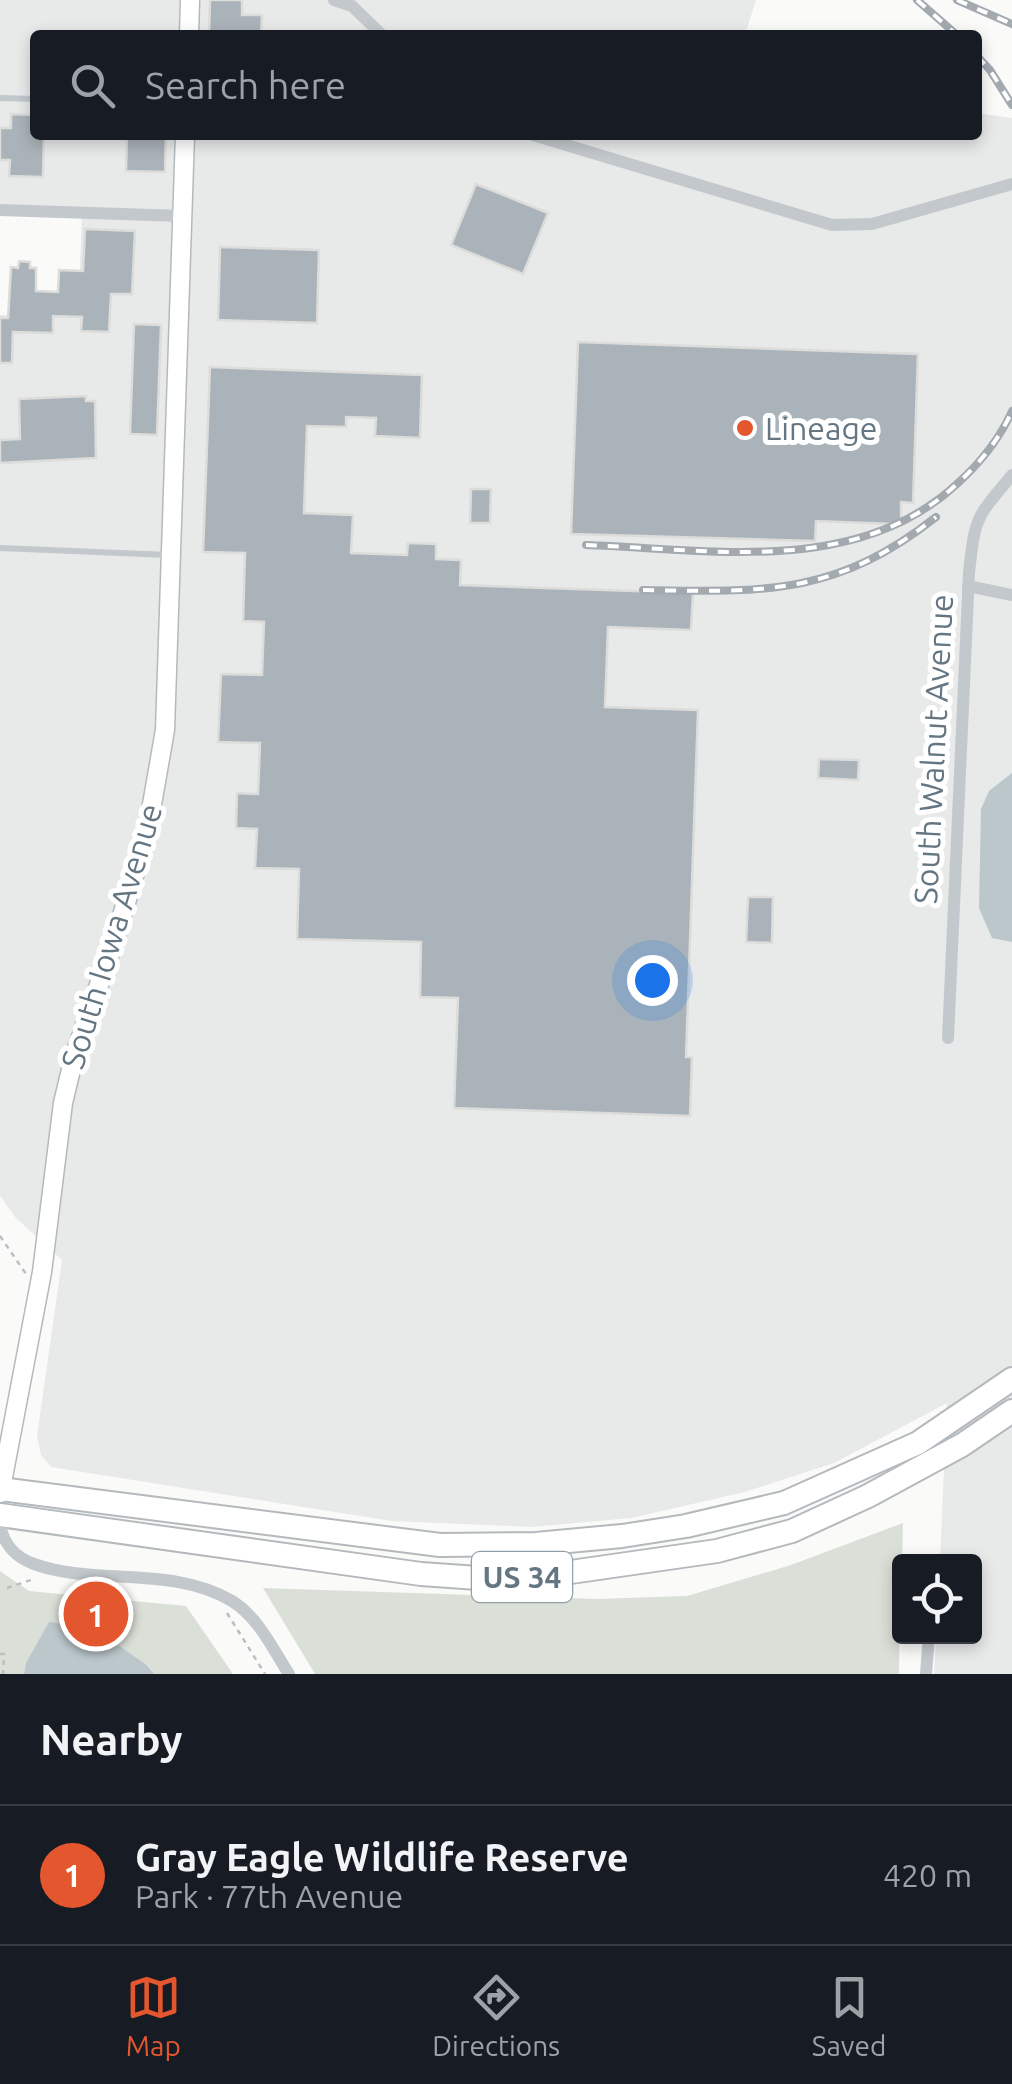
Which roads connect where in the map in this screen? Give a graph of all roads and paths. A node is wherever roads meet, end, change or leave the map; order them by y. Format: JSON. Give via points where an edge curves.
{"nodes":[{"id":1,"x":190,"y":0,"type":"edge"},
{"id":2,"x":334,"y":0,"type":"edge"},
{"id":3,"x":188,"y":30,"type":"edge"},
{"id":4,"x":377,"y":30,"type":"edge"},
{"id":5,"x":0,"y":98,"type":"edge"},
{"id":6,"x":30,"y":99,"type":"edge"},
{"id":7,"x":185,"y":140,"type":"edge"},
{"id":8,"x":550,"y":140,"type":"edge"},
{"id":9,"x":1012,"y":184,"type":"edge"},
{"id":10,"x":0,"y":210,"type":"edge"},
{"id":11,"x":182,"y":216,"type":"junction"},
{"id":12,"x":1012,"y":475,"type":"edge"},
{"id":13,"x":0,"y":548,"type":"edge"},
{"id":14,"x":171,"y":555,"type":"junction"},
{"id":15,"x":968,"y":586,"type":"junction"},
{"id":16,"x":1012,"y":596,"type":"edge"},
{"id":17,"x":948,"y":1038,"type":"dead end"},
{"id":18,"x":0,"y":1236,"type":"edge"},
{"id":19,"x":38,"y":1292,"type":"junction"},
{"id":20,"x":1012,"y":1379,"type":"edge"},
{"id":21,"x":1012,"y":1411,"type":"edge"},
{"id":22,"x":0,"y":1491,"type":"edge"},
{"id":23,"x":0,"y":1515,"type":"edge"},
{"id":24,"x":0,"y":1526,"type":"edge"},
{"id":25,"x":39,"y":1578,"type":"dead end"},
{"id":26,"x":7,"y":1588,"type":"dead end"},
{"id":27,"x":218,"y":1606,"type":"dead end"},
{"id":28,"x":928,"y":1644,"type":"edge"},
{"id":29,"x":2,"y":1654,"type":"edge"},
{"id":30,"x":3,"y":1674,"type":"edge"},
{"id":31,"x":265,"y":1674,"type":"edge"},
{"id":32,"x":289,"y":1674,"type":"edge"},
{"id":33,"x":926,"y":1674,"type":"edge"}],
"edges":[{"from":1,"to":3,"type":"main road"},
{"from":2,"to":4,"type":"street","via":[[352,6]]},
{"from":5,"to":6,"type":"lane"},
{"from":7,"to":11,"type":"main road","name":"South Iowa Avenue"},
{"from":8,"to":9,"type":"street","via":[[832,225],[872,224]]},
{"from":10,"to":11,"type":"street"},
{"from":11,"to":14,"type":"main road","name":"South Iowa Avenue"},
{"from":12,"to":15,"type":"street","name":"South Walnut Avenue","via":[[974,524]]},
{"from":13,"to":14,"type":"lane"},
{"from":14,"to":19,"type":"main road","name":"South Iowa Avenue","via":[[155,790],[67,1087]]},
{"from":15,"to":16,"type":"street"},
{"from":15,"to":17,"type":"street","name":"South Walnut Avenue"},
{"from":18,"to":19,"type":"path"},
{"from":19,"to":22,"type":"main road","name":"South Iowa Avenue"},
{"from":20,"to":22,"type":"highway","number":"US 34","via":[[918,1443],[784,1504],[622,1536],[440,1544]]},
{"from":21,"to":23,"type":"highway","number":"US 34","via":[[948,1453],[792,1531],[716,1551],[550,1576],[421,1574]]},
{"from":24,"to":32,"type":"street","via":[[9,1548],[30,1563],[165,1580],[232,1602],[254,1619]]},
{"from":25,"to":26,"type":"path"},
{"from":27,"to":31,"type":"path"},
{"from":28,"to":33,"type":"street"},
{"from":29,"to":30,"type":"path"}]}
